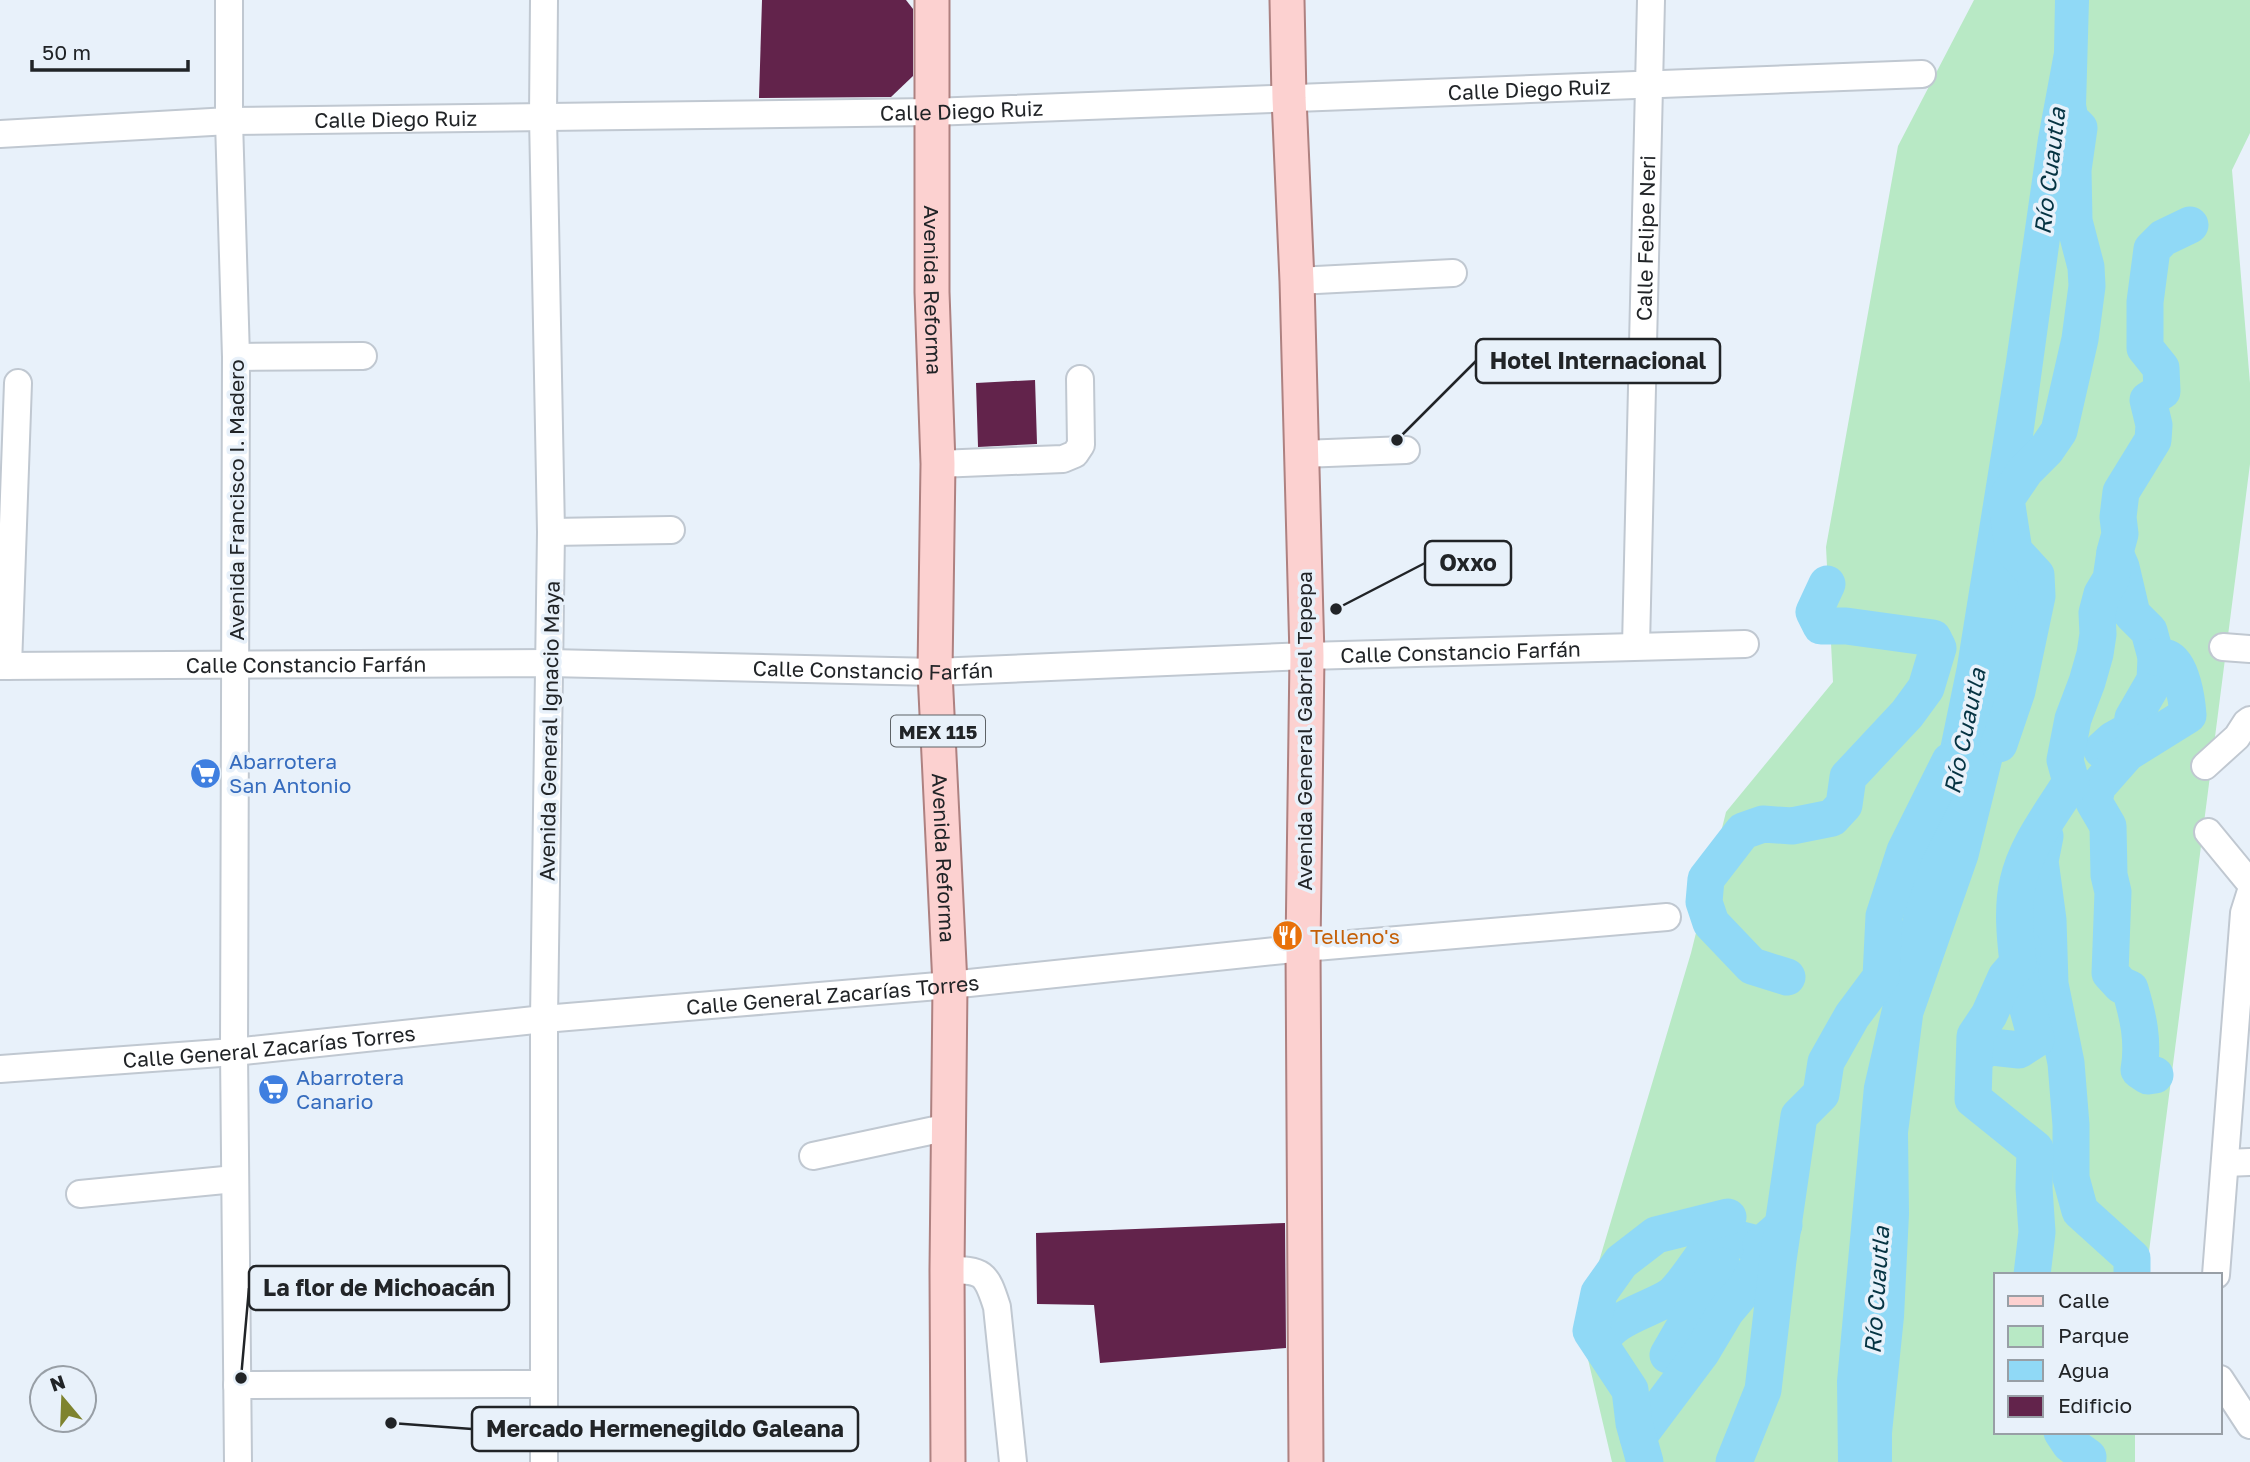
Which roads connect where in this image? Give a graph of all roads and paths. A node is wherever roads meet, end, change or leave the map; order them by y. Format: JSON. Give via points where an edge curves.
{"nodes":[{"id":1,"x":229,"y":0,"type":"edge"},
{"id":2,"x":544,"y":0,"type":"edge"},
{"id":3,"x":932,"y":0,"type":"edge"},
{"id":4,"x":1287,"y":0,"type":"edge"},
{"id":5,"x":1651,"y":0,"type":"edge"},
{"id":6,"x":1922,"y":74,"type":"dead end"},
{"id":7,"x":1649,"y":83,"type":"junction"},
{"id":8,"x":1289,"y":98,"type":"junction"},
{"id":9,"x":931,"y":112,"type":"junction"},
{"id":10,"x":543,"y":116,"type":"junction"},
{"id":11,"x":229,"y":121,"type":"junction"},
{"id":12,"x":0,"y":134,"type":"edge"},
{"id":13,"x":1453,"y":273,"type":"dead end"},
{"id":14,"x":1297,"y":281,"type":"junction"},
{"id":15,"x":363,"y":356,"type":"dead end"},
{"id":16,"x":236,"y":358,"type":"junction"},
{"id":17,"x":1080,"y":379,"type":"dead end"},
{"id":18,"x":18,"y":383,"type":"dead end"},
{"id":19,"x":1406,"y":450,"type":"dead end"},
{"id":20,"x":1302,"y":454,"type":"junction"},
{"id":21,"x":938,"y":464,"type":"junction"},
{"id":22,"x":671,"y":530,"type":"dead end"},
{"id":23,"x":551,"y":532,"type":"junction"},
{"id":24,"x":1745,"y":644,"type":"dead end"},
{"id":25,"x":1636,"y":646,"type":"junction"},
{"id":26,"x":2223,"y":647,"type":"dead end"},
{"id":27,"x":2250,"y":649,"type":"edge"},
{"id":28,"x":1307,"y":656,"type":"junction"},
{"id":29,"x":550,"y":663,"type":"junction"},
{"id":30,"x":4,"y":666,"type":"edge"},
{"id":31,"x":236,"y":666,"type":"junction"},
{"id":32,"x":935,"y":671,"type":"junction"},
{"id":33,"x":2250,"y":720,"type":"edge"},
{"id":34,"x":2205,"y":766,"type":"dead end"},
{"id":35,"x":2208,"y":832,"type":"dead end"},
{"id":36,"x":2250,"y":883,"type":"edge"},
{"id":37,"x":2250,"y":894,"type":"edge"},
{"id":38,"x":1667,"y":917,"type":"dead end"},
{"id":39,"x":1303,"y":948,"type":"junction"},
{"id":40,"x":950,"y":985,"type":"junction"},
{"id":41,"x":2244,"y":1002,"type":"edge"},
{"id":42,"x":544,"y":1019,"type":"junction"},
{"id":43,"x":234,"y":1052,"type":"junction"},
{"id":44,"x":0,"y":1069,"type":"edge"},
{"id":45,"x":949,"y":1127,"type":"junction"},
{"id":46,"x":813,"y":1156,"type":"dead end"},
{"id":47,"x":2237,"y":1162,"type":"edge"},
{"id":48,"x":235,"y":1179,"type":"junction"},
{"id":49,"x":80,"y":1194,"type":"dead end"},
{"id":50,"x":947,"y":1270,"type":"junction"},
{"id":51,"x":2216,"y":1273,"type":"edge"},
{"id":52,"x":2222,"y":1382,"type":"edge"},
{"id":53,"x":544,"y":1384,"type":"junction"},
{"id":54,"x":237,"y":1385,"type":"junction"},
{"id":55,"x":2250,"y":1425,"type":"edge"},
{"id":56,"x":238,"y":1462,"type":"edge"},
{"id":57,"x":544,"y":1462,"type":"edge"},
{"id":58,"x":948,"y":1462,"type":"edge"},
{"id":59,"x":1013,"y":1462,"type":"edge"},
{"id":60,"x":1306,"y":1462,"type":"edge"}],
"edges":[{"from":1,"to":11,"type":"street","name":"Avenida Francisco I. Madero"},
{"from":2,"to":10,"type":"street","name":"Avenida General Ignacio Maya"},
{"from":3,"to":9,"type":"main road","name":"Avenida Reforma","number":"MEX 115"},
{"from":4,"to":8,"type":"main road","name":"Avenida General Gabriel Tepepa"},
{"from":5,"to":7,"type":"street","name":"Calle Felipe Neri"},
{"from":6,"to":7,"type":"street","name":"Calle Diego Ruiz"},
{"from":7,"to":8,"type":"street","name":"Calle Diego Ruiz"},
{"from":7,"to":25,"type":"street","name":"Calle Felipe Neri"},
{"from":8,"to":9,"type":"street","name":"Calle Diego Ruiz"},
{"from":8,"to":14,"type":"main road","name":"Avenida General Gabriel Tepepa"},
{"from":9,"to":10,"type":"street","name":"Calle Diego Ruiz"},
{"from":9,"to":21,"type":"main road","name":"Avenida Reforma","number":"MEX 115"},
{"from":10,"to":11,"type":"street","name":"Calle Diego Ruiz"},
{"from":10,"to":23,"type":"street","name":"Avenida General Ignacio Maya"},
{"from":11,"to":12,"type":"street","name":"Calle Diego Ruiz"},
{"from":11,"to":16,"type":"street","name":"Avenida Francisco I. Madero"},
{"from":13,"to":14,"type":"street"},
{"from":14,"to":20,"type":"main road","name":"Avenida General Gabriel Tepepa"},
{"from":15,"to":16,"type":"street"},
{"from":16,"to":31,"type":"street","name":"Avenida Francisco I. Madero"},
{"from":17,"to":21,"type":"street","via":[[1081,445],[1075,454],[1063,459]]},
{"from":18,"to":30,"type":"street"},
{"from":19,"to":20,"type":"street"},
{"from":20,"to":28,"type":"main road","name":"Avenida General Gabriel Tepepa"},
{"from":21,"to":32,"type":"main road","name":"Avenida Reforma","number":"MEX 115"},
{"from":22,"to":23,"type":"street"},
{"from":23,"to":29,"type":"street","name":"Avenida General Ignacio Maya"},
{"from":24,"to":25,"type":"street","name":"Calle Constancio Farfán"},
{"from":25,"to":28,"type":"street","name":"Calle Constancio Farfán"},
{"from":26,"to":27,"type":"street"},
{"from":28,"to":32,"type":"street","name":"Calle Constancio Farfán"},
{"from":28,"to":39,"type":"main road","name":"Avenida General Gabriel Tepepa"},
{"from":29,"to":31,"type":"street","name":"Calle Constancio Farfán"},
{"from":29,"to":32,"type":"street","name":"Calle Constancio Farfán"},
{"from":29,"to":42,"type":"street","name":"Avenida General Ignacio Maya"},
{"from":30,"to":31,"type":"street","name":"Calle Constancio Farfán"},
{"from":31,"to":43,"type":"street","name":"Avenida Francisco I. Madero"},
{"from":32,"to":40,"type":"main road","name":"Avenida Reforma","number":"MEX 115"},
{"from":33,"to":34,"type":"street"},
{"from":35,"to":36,"type":"street"},
{"from":37,"to":41,"type":"street","via":[[2245,913]]},
{"from":38,"to":39,"type":"street","name":"Calle General Zacarías Torres"},
{"from":39,"to":40,"type":"street","name":"Calle General Zacarías Torres"},
{"from":39,"to":60,"type":"main road","name":"Avenida General Gabriel Tepepa"},
{"from":40,"to":42,"type":"street","name":"Calle General Zacarías Torres"},
{"from":40,"to":45,"type":"main road","name":"Avenida Reforma","number":"MEX 115"},
{"from":41,"to":47,"type":"street"},
{"from":42,"to":43,"type":"street","name":"Calle General Zacarías Torres"},
{"from":42,"to":53,"type":"street","name":"Avenida General Ignacio Maya"},
{"from":43,"to":44,"type":"street","name":"Calle General Zacarías Torres"},
{"from":43,"to":48,"type":"street","name":"Avenida Francisco I. Madero"},
{"from":45,"to":46,"type":"street"},
{"from":45,"to":50,"type":"main road","name":"Avenida Reforma","number":"MEX 115"},
{"from":47,"to":51,"type":"street"},
{"from":48,"to":49,"type":"street"},
{"from":48,"to":54,"type":"street","name":"Avenida Francisco I. Madero"},
{"from":50,"to":58,"type":"main road","name":"Avenida Reforma","number":"MEX 115"},
{"from":50,"to":59,"type":"street","via":[[971,1270],[985,1276],[991,1287]]},
{"from":52,"to":55,"type":"street"},
{"from":53,"to":54,"type":"street"},
{"from":53,"to":57,"type":"street","name":"Avenida General Ignacio Maya"},
{"from":54,"to":56,"type":"street","name":"Avenida Francisco I. Madero"}]}
